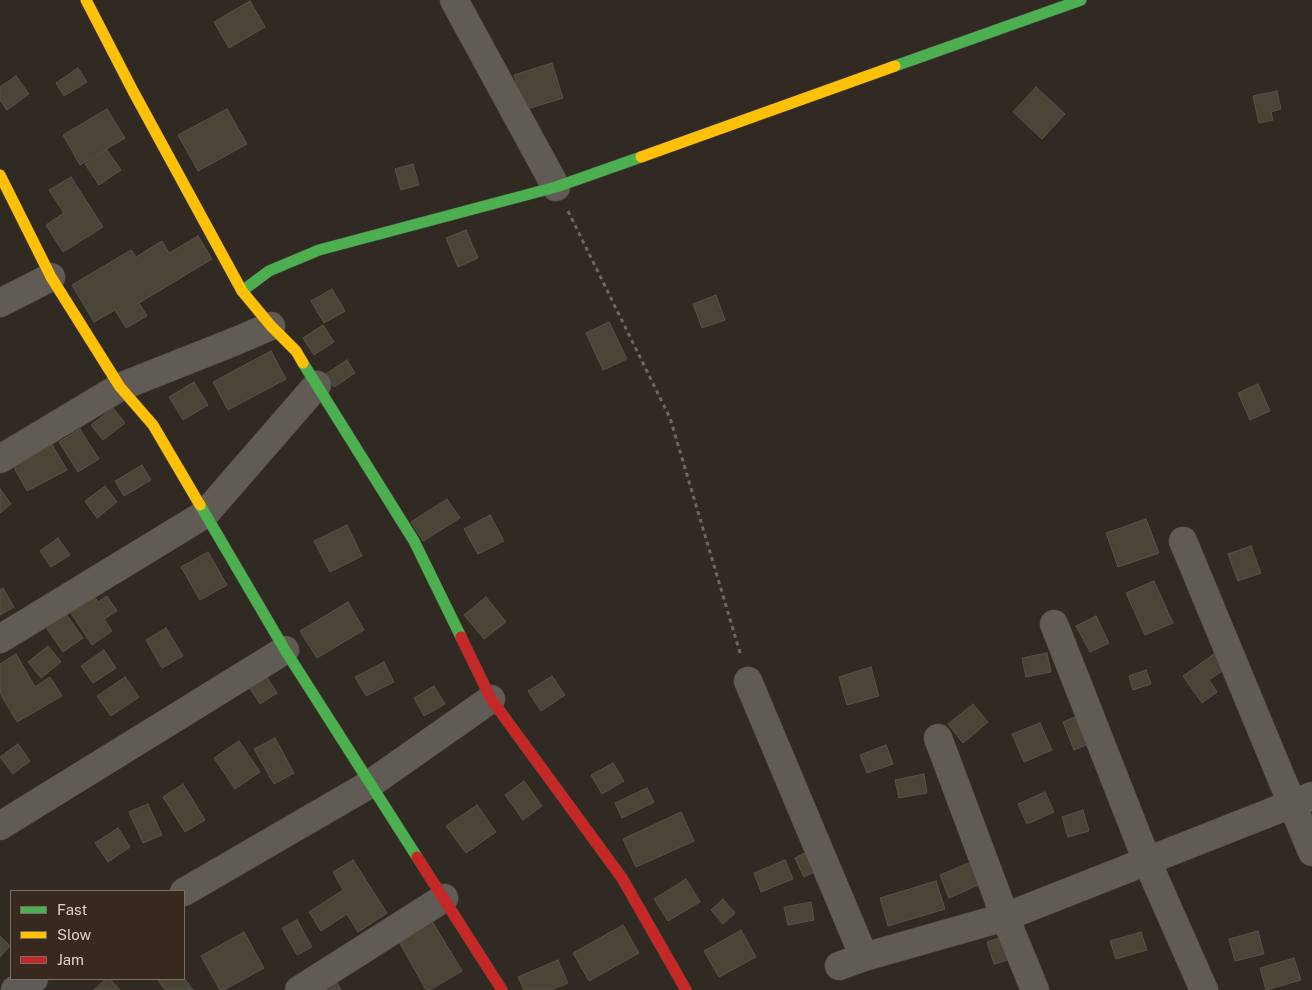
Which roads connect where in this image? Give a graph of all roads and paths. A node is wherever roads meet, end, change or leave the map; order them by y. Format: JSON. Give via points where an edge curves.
{"nodes":[{"id":1,"x":86,"y":0,"type":"edge"},
{"id":2,"x":454,"y":0,"type":"edge"},
{"id":3,"x":1081,"y":0,"type":"edge"},
{"id":4,"x":0,"y":175,"type":"edge"},
{"id":5,"x":556,"y":187,"type":"junction"},
{"id":6,"x":51,"y":276,"type":"junction"},
{"id":7,"x":242,"y":291,"type":"junction"},
{"id":8,"x":0,"y":303,"type":"edge"},
{"id":9,"x":271,"y":326,"type":"junction"},
{"id":10,"x":317,"y":385,"type":"junction"},
{"id":11,"x":120,"y":387,"type":"junction"},
{"id":12,"x":0,"y":459,"type":"edge"},
{"id":13,"x":205,"y":514,"type":"junction"},
{"id":14,"x":1183,"y":541,"type":"dead end"},
{"id":15,"x":1054,"y":624,"type":"dead end"},
{"id":16,"x":0,"y":639,"type":"edge"},
{"id":17,"x":285,"y":650,"type":"junction"},
{"id":18,"x":748,"y":681,"type":"joint"},
{"id":19,"x":491,"y":699,"type":"junction"},
{"id":20,"x":938,"y":738,"type":"dead end"},
{"id":21,"x":370,"y":784,"type":"junction"},
{"id":22,"x":1302,"y":799,"type":"edge"},
{"id":23,"x":0,"y":826,"type":"edge"},
{"id":24,"x":1312,"y":852,"type":"edge"},
{"id":25,"x":1147,"y":862,"type":"junction"},
{"id":26,"x":185,"y":891,"type":"edge"},
{"id":27,"x":444,"y":898,"type":"junction"},
{"id":28,"x":1005,"y":917,"type":"junction"},
{"id":29,"x":864,"y":956,"type":"junction"},
{"id":30,"x":839,"y":966,"type":"dead end"},
{"id":31,"x":32,"y":980,"type":"edge"},
{"id":32,"x":15,"y":990,"type":"edge"},
{"id":33,"x":299,"y":990,"type":"edge"},
{"id":34,"x":502,"y":990,"type":"edge"},
{"id":35,"x":686,"y":990,"type":"edge"},
{"id":36,"x":1035,"y":990,"type":"edge"},
{"id":37,"x":1204,"y":990,"type":"edge"}],
"edges":[{"from":1,"to":7,"type":"street"},
{"from":2,"to":5,"type":"street"},
{"from":3,"to":5,"type":"street"},
{"from":4,"to":6,"type":"street"},
{"from":5,"to":7,"type":"street","via":[[318,250],[269,271]]},
{"from":5,"to":18,"type":"path","via":[[670,418]]},
{"from":6,"to":8,"type":"street"},
{"from":6,"to":11,"type":"street"},
{"from":7,"to":9,"type":"street"},
{"from":9,"to":10,"type":"street","via":[[296,351]]},
{"from":9,"to":11,"type":"street"},
{"from":10,"to":13,"type":"street"},
{"from":10,"to":19,"type":"street","via":[[414,541]]},
{"from":11,"to":12,"type":"street"},
{"from":11,"to":13,"type":"street","via":[[153,424]]},
{"from":13,"to":16,"type":"street"},
{"from":13,"to":17,"type":"street"},
{"from":14,"to":22,"type":"street"},
{"from":15,"to":25,"type":"street"},
{"from":17,"to":21,"type":"street"},
{"from":17,"to":23,"type":"street"},
{"from":18,"to":29,"type":"street"},
{"from":19,"to":21,"type":"street"},
{"from":19,"to":35,"type":"street","via":[[622,878]]},
{"from":20,"to":28,"type":"street"},
{"from":21,"to":26,"type":"street"},
{"from":21,"to":27,"type":"street"},
{"from":22,"to":24,"type":"street"},
{"from":22,"to":25,"type":"street"},
{"from":25,"to":28,"type":"street"},
{"from":25,"to":37,"type":"street"},
{"from":27,"to":33,"type":"street"},
{"from":27,"to":34,"type":"street"},
{"from":28,"to":29,"type":"street"},
{"from":28,"to":36,"type":"street"},
{"from":29,"to":30,"type":"street"},
{"from":31,"to":32,"type":"street"}]}
